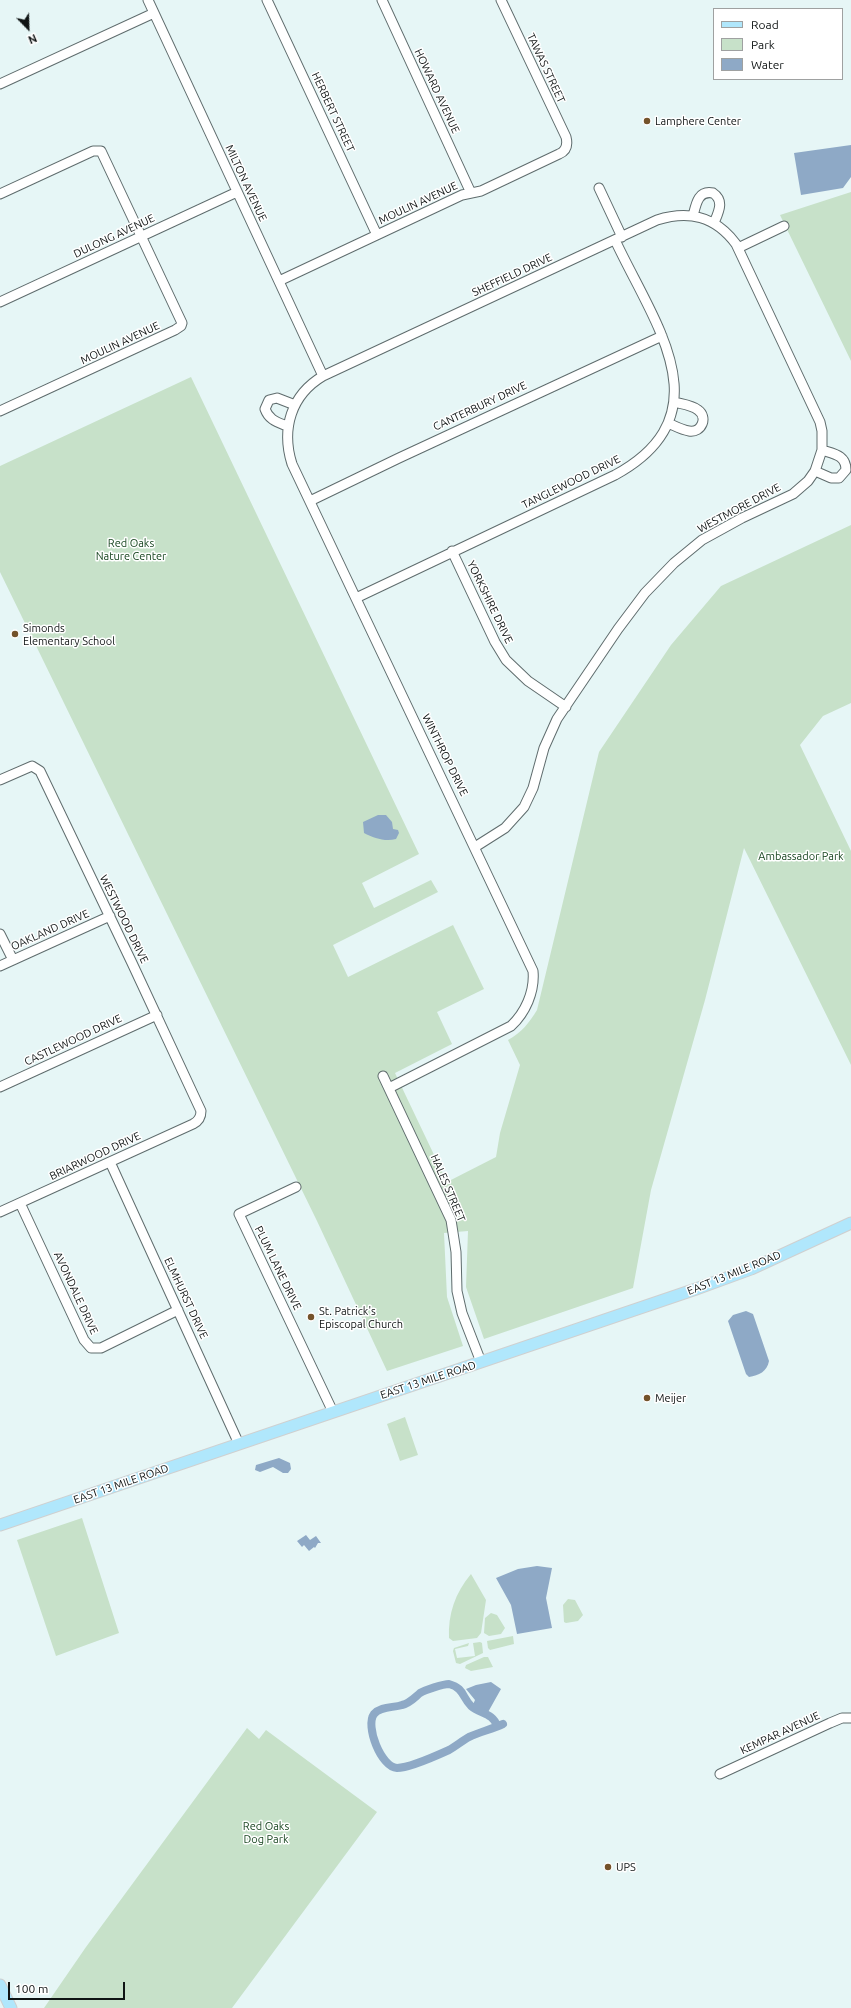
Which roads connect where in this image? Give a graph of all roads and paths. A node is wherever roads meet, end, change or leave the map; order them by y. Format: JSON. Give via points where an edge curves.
{"nodes":[{"id":1,"x":148,"y":0,"type":"edge"},
{"id":2,"x":267,"y":0,"type":"edge"},
{"id":3,"x":382,"y":0,"type":"edge"},
{"id":4,"x":501,"y":0,"type":"edge"},
{"id":5,"x":154,"y":13,"type":"junction"},
{"id":6,"x":0,"y":84,"type":"edge"},
{"id":7,"x":567,"y":147,"type":"joint"},
{"id":8,"x":599,"y":188,"type":"dead end"},
{"id":9,"x":237,"y":192,"type":"junction"},
{"id":10,"x":471,"y":193,"type":"junction"},
{"id":11,"x":0,"y":194,"type":"edge"},
{"id":12,"x":693,"y":216,"type":"junction"},
{"id":13,"x":714,"y":224,"type":"junction"},
{"id":14,"x":784,"y":226,"type":"dead end"},
{"id":15,"x":377,"y":235,"type":"junction"},
{"id":16,"x":142,"y":236,"type":"junction"},
{"id":17,"x":619,"y":238,"type":"junction"},
{"id":18,"x":738,"y":248,"type":"junction"},
{"id":19,"x":279,"y":281,"type":"junction"},
{"id":20,"x":0,"y":302,"type":"edge"},
{"id":21,"x":662,"y":336,"type":"junction"},
{"id":22,"x":323,"y":376,"type":"junction"},
{"id":23,"x":674,"y":402,"type":"junction"},
{"id":24,"x":295,"y":405,"type":"junction"},
{"id":25,"x":0,"y":411,"type":"edge"},
{"id":26,"x":668,"y":424,"type":"junction"},
{"id":27,"x":288,"y":426,"type":"junction"},
{"id":28,"x":822,"y":450,"type":"junction"},
{"id":29,"x":815,"y":471,"type":"junction"},
{"id":30,"x":310,"y":501,"type":"junction"},
{"id":31,"x":452,"y":551,"type":"junction"},
{"id":32,"x":356,"y":598,"type":"junction"},
{"id":33,"x":566,"y":707,"type":"junction"},
{"id":34,"x":0,"y":780,"type":"edge"},
{"id":35,"x":475,"y":847,"type":"junction"},
{"id":36,"x":110,"y":916,"type":"junction"},
{"id":37,"x":0,"y":934,"type":"edge"},
{"id":38,"x":12,"y":960,"type":"junction"},
{"id":39,"x":0,"y":966,"type":"edge"},
{"id":40,"x":157,"y":1015,"type":"junction"},
{"id":41,"x":383,"y":1076,"type":"dead end"},
{"id":42,"x":0,"y":1087,"type":"edge"},
{"id":43,"x":389,"y":1088,"type":"junction"},
{"id":44,"x":199,"y":1119,"type":"joint"},
{"id":45,"x":110,"y":1162,"type":"junction"},
{"id":46,"x":296,"y":1187,"type":"dead end"},
{"id":47,"x":20,"y":1203,"type":"junction"},
{"id":48,"x":0,"y":1212,"type":"edge"},
{"id":49,"x":851,"y":1223,"type":"edge"},
{"id":50,"x":178,"y":1310,"type":"junction"},
{"id":51,"x":481,"y":1362,"type":"junction"},
{"id":52,"x":333,"y":1412,"type":"junction"},
{"id":53,"x":239,"y":1444,"type":"junction"},
{"id":54,"x":0,"y":1525,"type":"edge"},
{"id":55,"x":851,"y":1718,"type":"edge"},
{"id":56,"x":720,"y":1774,"type":"dead end"},
{"id":57,"x":0,"y":1985,"type":"edge"},
{"id":58,"x":10,"y":2008,"type":"edge"}],
"edges":[{"from":1,"to":5,"type":"street","name":"MILTON AVENUE"},
{"from":2,"to":15,"type":"street","name":"HERBERT STREET"},
{"from":3,"to":10,"type":"street","name":"HOWARD AVENUE"},
{"from":4,"to":7,"type":"street","name":"TAWAS STREET","via":[[566,138]]},
{"from":5,"to":6,"type":"street"},
{"from":5,"to":9,"type":"street","name":"MILTON AVENUE"},
{"from":7,"to":10,"type":"street","name":"MOULIN AVENUE","via":[[559,154],[481,191]]},
{"from":8,"to":17,"type":"street"},
{"from":9,"to":16,"type":"street","name":"DULONG AVENUE"},
{"from":9,"to":19,"type":"street","name":"MILTON AVENUE"},
{"from":10,"to":15,"type":"street","name":"MOULIN AVENUE"},
{"from":11,"to":16,"type":"street","via":[[93,151],[101,151]]},
{"from":12,"to":13,"type":"street","name":"SHEFFIELD DRIVE"},
{"from":12,"to":13,"type":"street","via":[[700,195],[713,193],[718,198],[720,206]]},
{"from":12,"to":17,"type":"street","name":"SHEFFIELD DRIVE","via":[[670,216]]},
{"from":13,"to":18,"type":"street","name":"WESTMORE DRIVE","via":[[730,236]]},
{"from":14,"to":18,"type":"street"},
{"from":15,"to":19,"type":"street","name":"MOULIN AVENUE"},
{"from":16,"to":20,"type":"street","name":"DULONG AVENUE"},
{"from":16,"to":25,"type":"street","name":"MOULIN AVENUE","via":[[181,320],[181,326]]},
{"from":17,"to":21,"type":"street","name":"TANGLEWOOD DRIVE"},
{"from":17,"to":22,"type":"street","name":"SHEFFIELD DRIVE"},
{"from":18,"to":28,"type":"street","name":"WESTMORE DRIVE","via":[[817,413],[822,431]]},
{"from":19,"to":22,"type":"street","name":"MILTON AVENUE"},
{"from":21,"to":23,"type":"street","name":"TANGLEWOOD DRIVE","via":[[674,371]]},
{"from":21,"to":30,"type":"street","name":"CANTERBURY DRIVE"},
{"from":22,"to":24,"type":"street","name":"WINTHROP DRIVE","via":[[308,388]]},
{"from":23,"to":26,"type":"street","name":"TANGLEWOOD DRIVE"},
{"from":23,"to":26,"type":"street","via":[[697,409],[702,414],[703,422],[693,431]]},
{"from":24,"to":27,"type":"street","name":"WINTHROP DRIVE"},
{"from":24,"to":27,"type":"street","via":[[277,398],[269,400],[265,409],[267,416]]},
{"from":26,"to":31,"type":"street","name":"TANGLEWOOD DRIVE","via":[[651,449],[627,468]]},
{"from":27,"to":30,"type":"street","name":"WINTHROP DRIVE","via":[[286,436],[289,455]]},
{"from":28,"to":29,"type":"street","name":"WESTMORE DRIVE"},
{"from":28,"to":29,"type":"street","via":[[845,460],[846,470],[839,478],[831,478]]},
{"from":29,"to":33,"type":"street","name":"WESTMORE DRIVE","via":[[793,494],[702,540],[674,563],[630,613]]},
{"from":30,"to":32,"type":"street","name":"WINTHROP DRIVE"},
{"from":31,"to":32,"type":"street","name":"TANGLEWOOD DRIVE"},
{"from":31,"to":33,"type":"street","name":"YORKSHIRE DRIVE","via":[[506,660],[528,682]]},
{"from":32,"to":35,"type":"street","name":"WINTHROP DRIVE"},
{"from":33,"to":35,"type":"street","name":"WESTMORE DRIVE","via":[[549,737],[533,788],[524,807],[505,828]]},
{"from":34,"to":36,"type":"street","name":"WESTWOOD DRIVE","via":[[32,766],[40,771]]},
{"from":35,"to":43,"type":"street","name":"WINTHROP DRIVE","via":[[533,971],[526,1008],[520,1018],[503,1031]]},
{"from":36,"to":38,"type":"street","name":"OAKLAND DRIVE"},
{"from":36,"to":40,"type":"street","name":"WESTWOOD DRIVE"},
{"from":37,"to":38,"type":"street"},
{"from":38,"to":39,"type":"street","name":"OAKLAND DRIVE"},
{"from":40,"to":42,"type":"street","name":"CASTLEWOOD DRIVE"},
{"from":40,"to":44,"type":"street","name":"WESTWOOD DRIVE","via":[[201,1111]]},
{"from":41,"to":43,"type":"street","name":"HALES STREET"},
{"from":43,"to":51,"type":"street","name":"HALES STREET","via":[[451,1220],[456,1252],[457,1291],[462,1313]]},
{"from":44,"to":45,"type":"street","name":"BRIARWOOD DRIVE","via":[[194,1124]]},
{"from":45,"to":47,"type":"street","name":"BRIARWOOD DRIVE"},
{"from":45,"to":50,"type":"street","name":"ELMHURST DRIVE"},
{"from":46,"to":52,"type":"street","name":"PLUM LANE DRIVE","via":[[239,1214]]},
{"from":47,"to":48,"type":"street","name":"BRIARWOOD DRIVE"},
{"from":47,"to":50,"type":"street","name":"AVONDALE DRIVE","via":[[84,1340],[91,1348],[100,1348]]},
{"from":49,"to":51,"type":"main road","name":"EAST 13 MILE ROAD","via":[[729,1277]]},
{"from":50,"to":53,"type":"street","name":"ELMHURST DRIVE"},
{"from":51,"to":52,"type":"main road","name":"EAST 13 MILE ROAD"},
{"from":52,"to":53,"type":"main road","name":"EAST 13 MILE ROAD"},
{"from":53,"to":54,"type":"main road","name":"EAST 13 MILE ROAD"},
{"from":55,"to":56,"type":"street","name":"KEMPAR AVENUE","via":[[842,1718],[830,1723]]},
{"from":57,"to":58,"type":"main road"}]}
